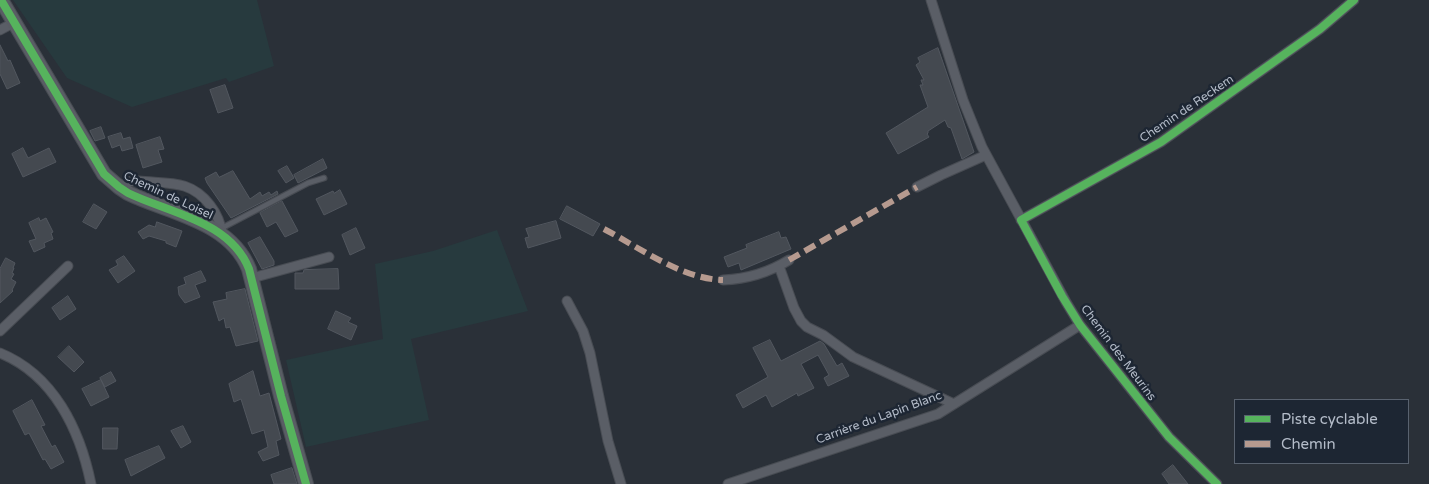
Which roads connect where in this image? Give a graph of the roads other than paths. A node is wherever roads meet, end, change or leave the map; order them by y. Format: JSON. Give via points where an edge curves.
{"nodes":[{"id":1,"x":1,"y":0,"type":"edge"},
{"id":2,"x":931,"y":0,"type":"edge"},
{"id":3,"x":1354,"y":0,"type":"edge"},
{"id":4,"x":15,"y":22,"type":"junction"},
{"id":5,"x":0,"y":30,"type":"edge"},
{"id":6,"x":986,"y":155,"type":"junction"},
{"id":7,"x":324,"y":178,"type":"dead end"},
{"id":8,"x":917,"y":187,"type":"dead end"},
{"id":9,"x":119,"y":188,"type":"junction"},
{"id":10,"x":1021,"y":220,"type":"junction"},
{"id":11,"x":223,"y":233,"type":"junction"},
{"id":12,"x":329,"y":257,"type":"dead end"},
{"id":13,"x":789,"y":260,"type":"dead end"},
{"id":14,"x":68,"y":266,"type":"dead end"},
{"id":15,"x":778,"y":266,"type":"junction"},
{"id":16,"x":252,"y":278,"type":"junction"},
{"id":17,"x":723,"y":280,"type":"dead end"},
{"id":18,"x":567,"y":301,"type":"dead end"},
{"id":19,"x":1080,"y":325,"type":"junction"},
{"id":20,"x":0,"y":331,"type":"edge"},
{"id":21,"x":0,"y":353,"type":"edge"},
{"id":22,"x":954,"y":404,"type":"junction"},
{"id":23,"x":91,"y":484,"type":"edge"},
{"id":24,"x":306,"y":484,"type":"edge"},
{"id":25,"x":621,"y":484,"type":"edge"},
{"id":26,"x":728,"y":484,"type":"edge"},
{"id":27,"x":1217,"y":484,"type":"edge"}],
"edges":[{"from":1,"to":4,"type":"street","name":"Chemin de Loisel"},
{"from":2,"to":6,"type":"street","name":"Chemin des Meurins"},
{"from":3,"to":10,"type":"street","name":"Chemin de Reckem","via":[[1320,29],[1162,142]]},
{"from":4,"to":5,"type":"street"},
{"from":4,"to":9,"type":"street","name":"Chemin de Loisel","via":[[95,161]]},
{"from":6,"to":8,"type":"street"},
{"from":6,"to":10,"type":"street","name":"Chemin des Meurins"},
{"from":7,"to":11,"type":"lane","via":[[308,183]]},
{"from":9,"to":11,"type":"street","name":"Chemin de Loisel"},
{"from":9,"to":11,"type":"street","via":[[132,181],[193,188],[214,210]]},
{"from":10,"to":19,"type":"street","name":"Chemin des Meurins"},
{"from":11,"to":16,"type":"street","name":"Chemin de Loisel","via":[[244,259]]},
{"from":12,"to":16,"type":"street"},
{"from":13,"to":15,"type":"street"},
{"from":14,"to":20,"type":"street"},
{"from":15,"to":17,"type":"street","via":[[752,277]]},
{"from":15,"to":22,"type":"street","via":[[800,321],[807,327],[853,357]]},
{"from":16,"to":24,"type":"street","name":"Chemin de Loisel"},
{"from":18,"to":25,"type":"street","via":[[590,353],[606,433]]},
{"from":19,"to":22,"type":"street","name":"Carrière du Lapin Blanc"},
{"from":19,"to":27,"type":"street","name":"Chemin des Meurins","via":[[1169,437]]},
{"from":21,"to":23,"type":"street","via":[[26,367],[53,393],[78,438]]},
{"from":22,"to":26,"type":"street","name":"Carrière du Lapin Blanc","via":[[929,417]]}]}
